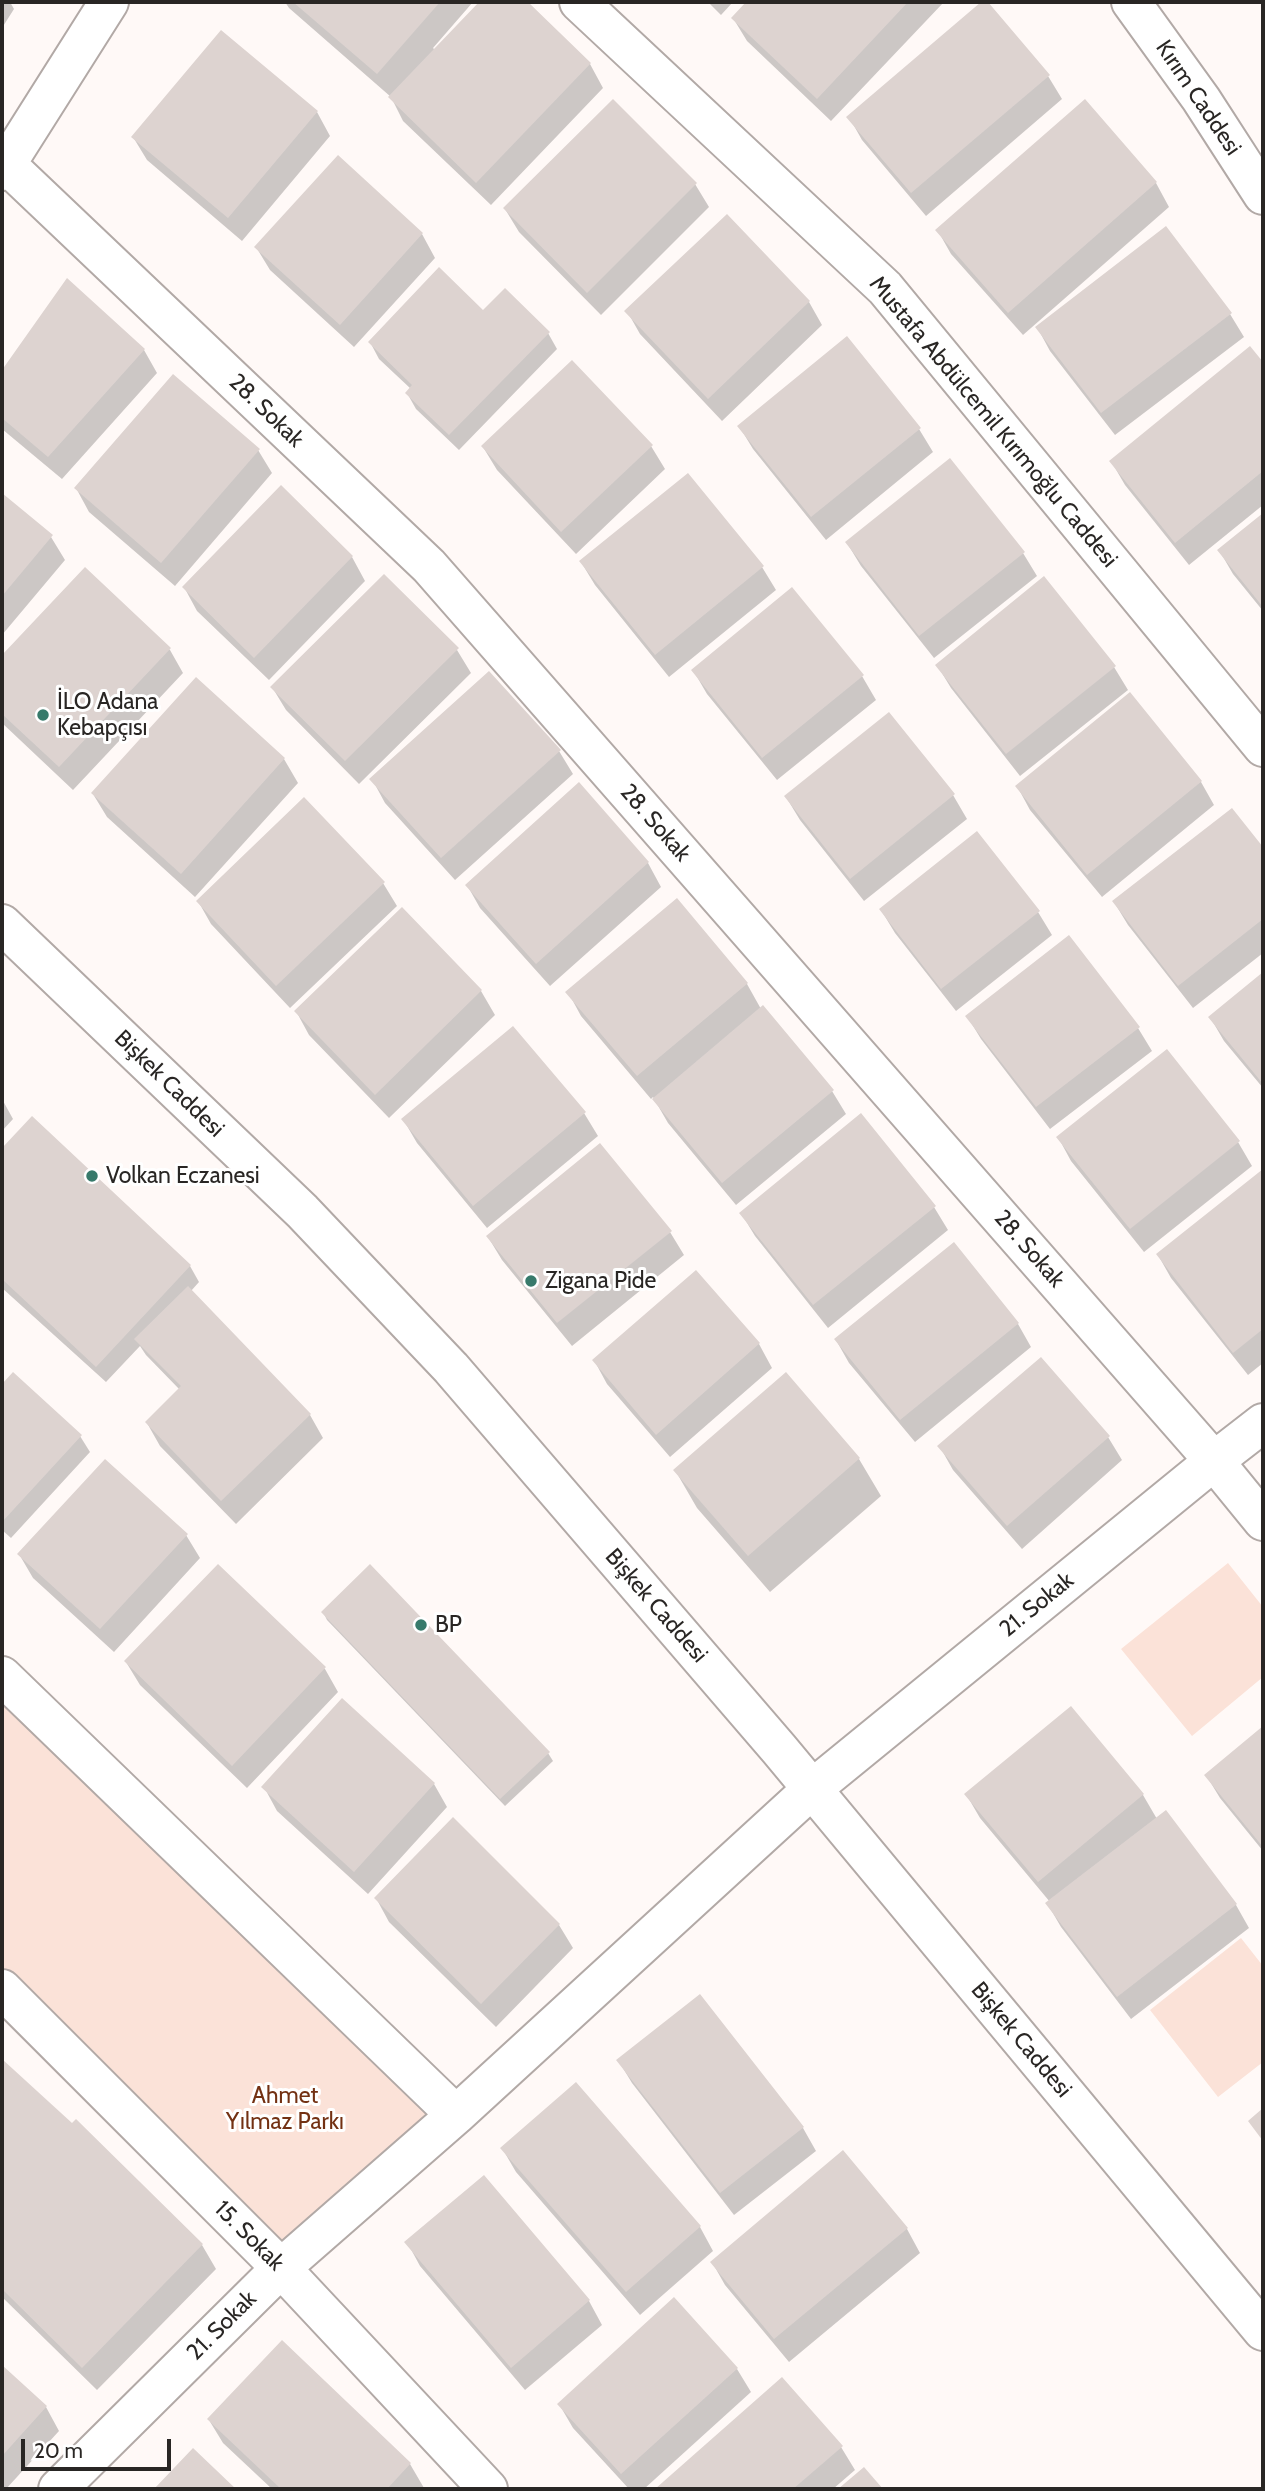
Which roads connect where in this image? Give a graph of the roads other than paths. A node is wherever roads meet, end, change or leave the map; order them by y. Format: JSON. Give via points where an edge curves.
{"nodes":[{"id":1,"x":109,"y":2,"type":"edge"},
{"id":2,"x":579,"y":2,"type":"edge"},
{"id":3,"x":1131,"y":2,"type":"edge"},
{"id":4,"x":4,"y":168,"type":"edge"},
{"id":5,"x":1263,"y":195,"type":"edge"},
{"id":6,"x":1263,"y":747,"type":"edge"},
{"id":7,"x":2,"y":924,"type":"edge"},
{"id":8,"x":1263,"y":1423,"type":"edge"},
{"id":9,"x":1214,"y":1461,"type":"junction"},
{"id":10,"x":1263,"y":1521,"type":"edge"},
{"id":11,"x":2,"y":1676,"type":"edge"},
{"id":12,"x":812,"y":1789,"type":"junction"},
{"id":13,"x":2,"y":1989,"type":"edge"},
{"id":14,"x":456,"y":2115,"type":"junction"},
{"id":15,"x":281,"y":2268,"type":"junction"},
{"id":16,"x":1263,"y":2331,"type":"edge"},
{"id":17,"x":58,"y":2489,"type":"edge"},
{"id":18,"x":488,"y":2489,"type":"edge"}],
"edges":[{"from":1,"to":4,"type":"street"},
{"from":2,"to":6,"type":"street","name":"Mustafa Abdülcemil Kırımoğlu Caddesi","via":[[885,288]]},
{"from":3,"to":5,"type":"street","name":"Kırım Caddesi"},
{"from":4,"to":9,"type":"street","name":"28. Sokak","via":[[429,566]]},
{"from":7,"to":12,"type":"street","name":"Bişkek Caddesi","via":[[302,1210],[442,1358]]},
{"from":8,"to":9,"type":"street","name":"21. Sokak"},
{"from":9,"to":10,"type":"street","name":"28. Sokak"},
{"from":9,"to":12,"type":"street","name":"21. Sokak"},
{"from":11,"to":14,"type":"street"},
{"from":12,"to":14,"type":"street","name":"21. Sokak"},
{"from":12,"to":16,"type":"street","name":"Bişkek Caddesi"},
{"from":13,"to":15,"type":"street","name":"15. Sokak"},
{"from":14,"to":15,"type":"street","name":"21. Sokak"},
{"from":15,"to":17,"type":"street","name":"21. Sokak"},
{"from":15,"to":18,"type":"street","name":"15. Sokak"}]}
